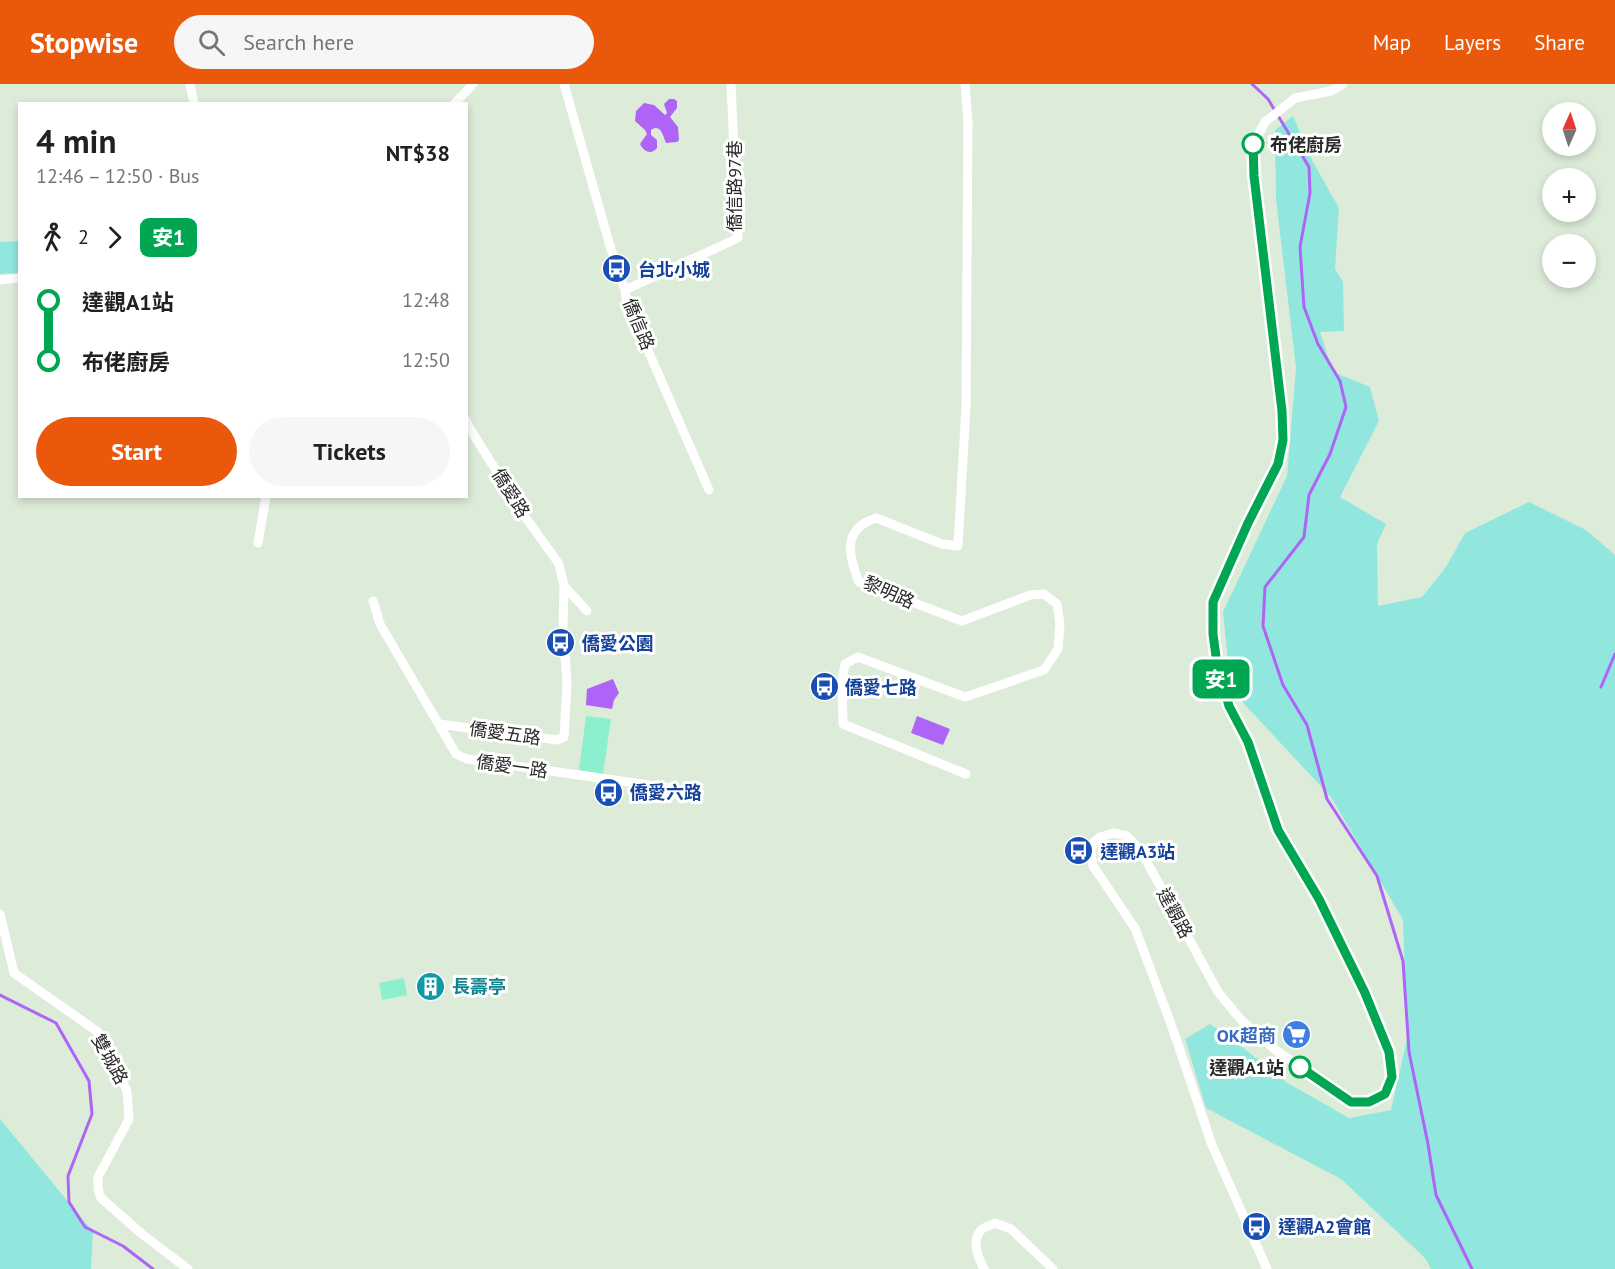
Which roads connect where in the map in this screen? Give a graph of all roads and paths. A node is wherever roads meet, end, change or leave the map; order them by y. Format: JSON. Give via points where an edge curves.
{"nodes":[{"id":1,"x":190,"y":84,"type":"edge"},
{"id":2,"x":473,"y":84,"type":"edge"},
{"id":3,"x":564,"y":84,"type":"edge"},
{"id":4,"x":731,"y":84,"type":"edge"},
{"id":5,"x":965,"y":84,"type":"edge"},
{"id":6,"x":1343,"y":84,"type":"edge"},
{"id":7,"x":193,"y":100,"type":"edge"},
{"id":8,"x":456,"y":102,"type":"edge"},
{"id":9,"x":18,"y":278,"type":"edge"},
{"id":10,"x":0,"y":280,"type":"edge"},
{"id":11,"x":625,"y":290,"type":"junction"},
{"id":12,"x":468,"y":423,"type":"edge"},
{"id":13,"x":710,"y":490,"type":"dead end"},
{"id":14,"x":266,"y":498,"type":"edge"},
{"id":15,"x":258,"y":543,"type":"dead end"},
{"id":16,"x":564,"y":586,"type":"junction"},
{"id":17,"x":373,"y":602,"type":"dead end"},
{"id":18,"x":587,"y":611,"type":"dead end"},
{"id":19,"x":1217,"y":664,"type":"dead end"},
{"id":20,"x":439,"y":724,"type":"junction"},
{"id":21,"x":966,"y":774,"type":"dead end"},
{"id":22,"x":670,"y":788,"type":"dead end"},
{"id":23,"x":1278,"y":830,"type":"dead end"},
{"id":24,"x":0,"y":914,"type":"edge"},
{"id":25,"x":188,"y":1269,"type":"edge"},
{"id":26,"x":984,"y":1269,"type":"edge"},
{"id":27,"x":1053,"y":1269,"type":"edge"},
{"id":28,"x":1267,"y":1269,"type":"edge"}],
"edges":[{"from":1,"to":7,"type":"street"},
{"from":2,"to":8,"type":"street"},
{"from":3,"to":11,"type":"street","name":"僑信路"},
{"from":4,"to":11,"type":"street","name":"僑信路97巷","via":[[738,238]]},
{"from":5,"to":21,"type":"street","name":"黎明路","via":[[966,406],[958,546],[942,544],[876,518],[862,522],[854,532],[850,562],[859,582],[962,621],[1030,595],[1044,594],[1057,604],[1058,649],[1044,670],[965,697],[858,657],[845,664],[842,681],[843,724]]},
{"from":6,"to":19,"type":"street","via":[[1331,91],[1294,98],[1265,122],[1253,144],[1283,440],[1278,464],[1213,602]]},
{"from":9,"to":10,"type":"street"},
{"from":11,"to":13,"type":"street","name":"僑信路"},
{"from":12,"to":16,"type":"street","name":"僑愛路","via":[[559,564]]},
{"from":14,"to":15,"type":"street"},
{"from":16,"to":18,"type":"street"},
{"from":16,"to":20,"type":"street","name":"僑愛五路","via":[[564,736],[557,740]]},
{"from":17,"to":20,"type":"street","name":"僑愛一路","via":[[380,624]]},
{"from":20,"to":22,"type":"street","name":"僑愛一路","via":[[456,754],[467,759]]},
{"from":23,"to":28,"type":"street","name":"達觀路","via":[[1319,899],[1389,1052],[1392,1077],[1385,1094],[1369,1102],[1351,1102],[1242,1022],[1218,992],[1141,851],[1127,836],[1114,833],[1100,837],[1091,852],[1093,866],[1135,928],[1212,1145]]},
{"from":24,"to":25,"type":"street","name":"雙城路","via":[[14,973],[98,1032],[127,1091],[129,1119],[98,1177],[101,1198]]},
{"from":26,"to":27,"type":"street","via":[[977,1257],[976,1240],[981,1230],[995,1223],[1011,1229]]}]}
